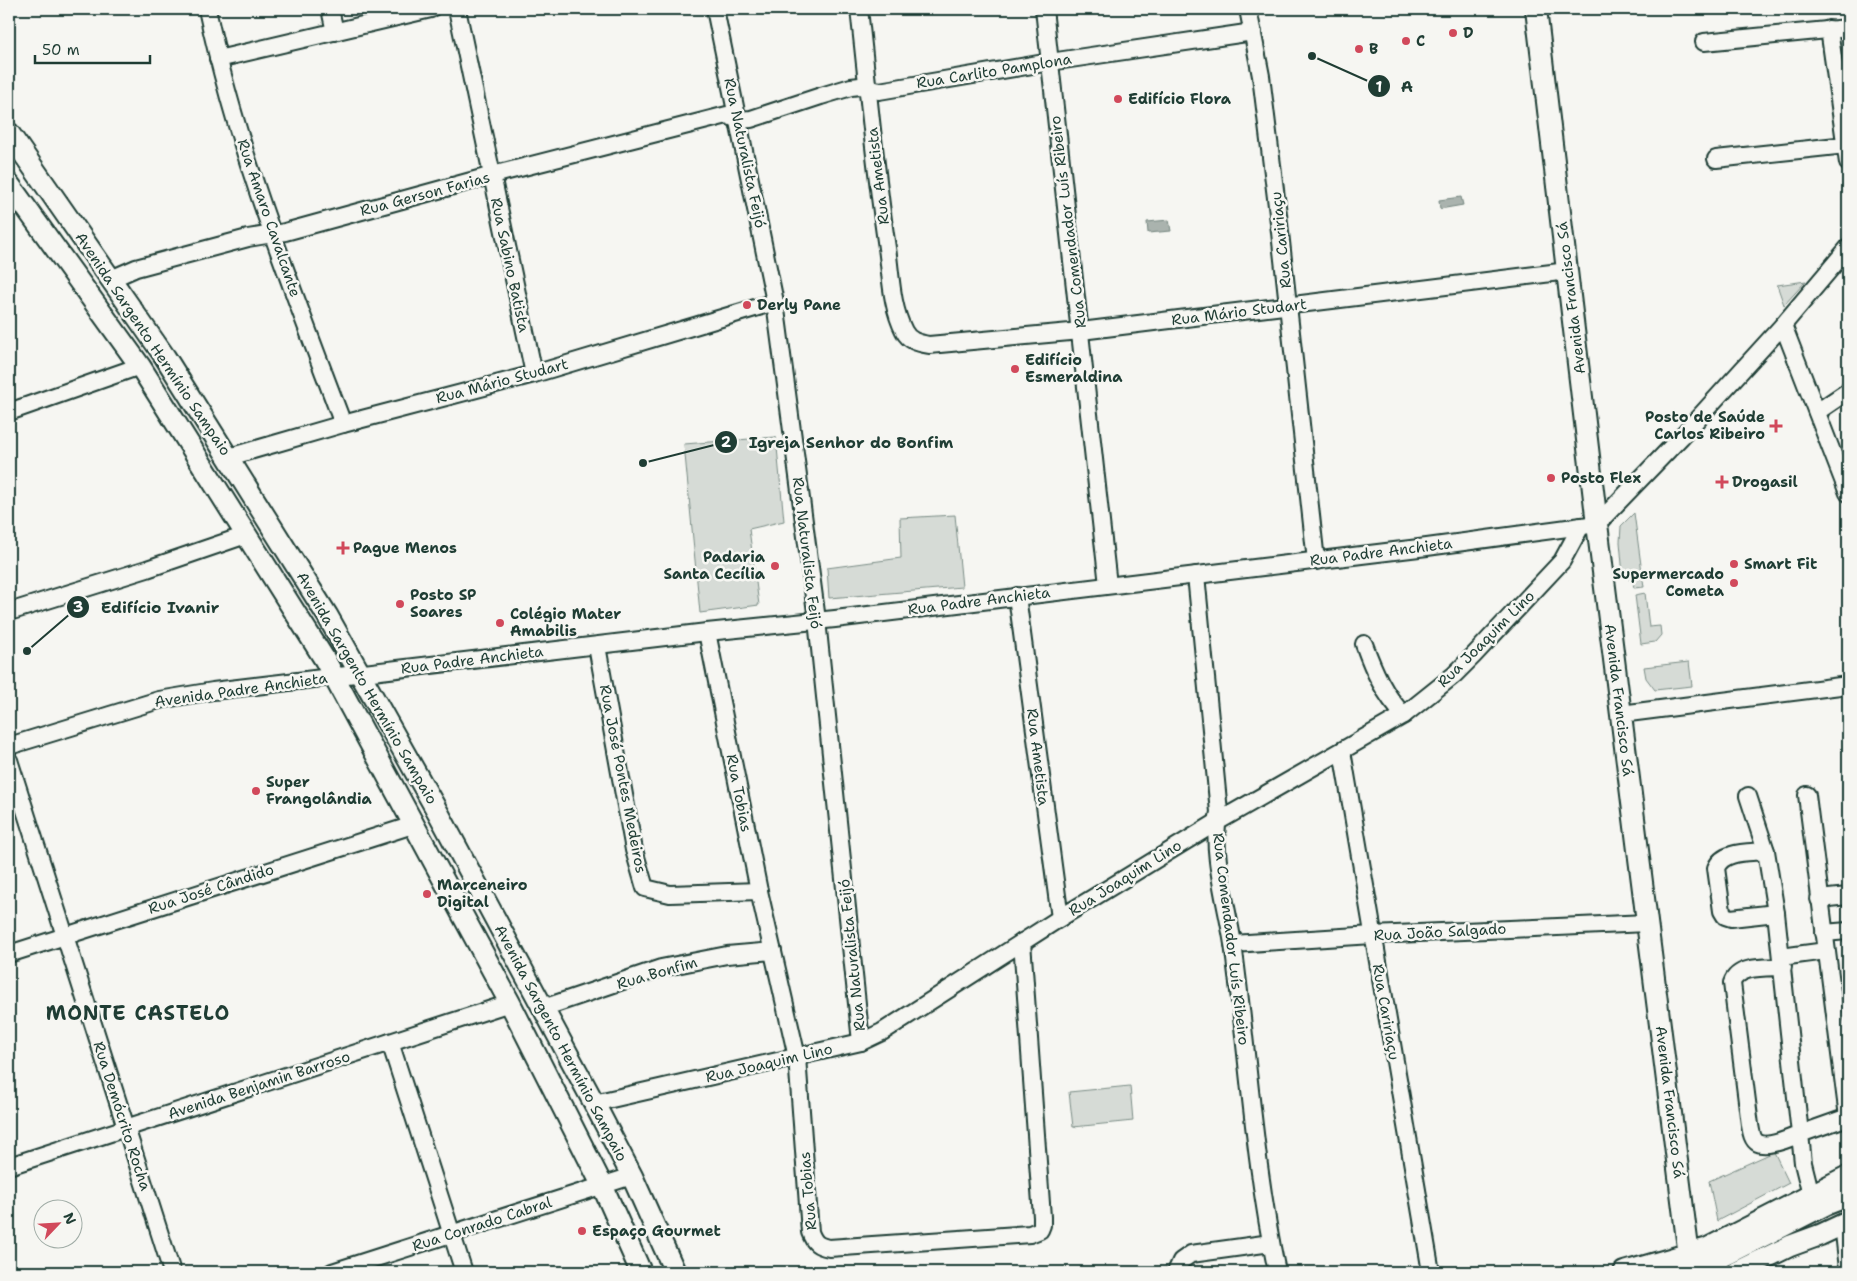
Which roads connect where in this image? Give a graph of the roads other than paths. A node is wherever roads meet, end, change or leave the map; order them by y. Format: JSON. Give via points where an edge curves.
{"nodes":[{"id":1,"x":207,"y":9,"type":"edge"},
{"id":2,"x":330,"y":9,"type":"edge"},
{"id":3,"x":431,"y":9,"type":"edge"},
{"id":4,"x":457,"y":9,"type":"edge"},
{"id":5,"x":715,"y":9,"type":"edge"},
{"id":6,"x":859,"y":9,"type":"edge"},
{"id":7,"x":1044,"y":9,"type":"edge"},
{"id":8,"x":1248,"y":9,"type":"edge"},
{"id":9,"x":1536,"y":9,"type":"edge"},
{"id":10,"x":1848,"y":28,"type":"edge"},
{"id":11,"x":1829,"y":29,"type":"junction"},
{"id":12,"x":335,"y":32,"type":"junction"},
{"id":13,"x":1253,"y":32,"type":"junction"},
{"id":14,"x":1704,"y":42,"type":"dead end"},
{"id":15,"x":218,"y":59,"type":"junction"},
{"id":16,"x":1050,"y":62,"type":"junction"},
{"id":17,"x":868,"y":87,"type":"junction"},
{"id":18,"x":738,"y":120,"type":"junction"},
{"id":19,"x":9,"y":133,"type":"edge"},
{"id":20,"x":1846,"y":145,"type":"junction"},
{"id":21,"x":1716,"y":159,"type":"dead end"},
{"id":22,"x":1848,"y":163,"type":"edge"},
{"id":23,"x":492,"y":175,"type":"junction"},
{"id":24,"x":9,"y":184,"type":"edge"},
{"id":25,"x":272,"y":233,"type":"junction"},
{"id":26,"x":1848,"y":248,"type":"edge"},
{"id":27,"x":1568,"y":271,"type":"junction"},
{"id":28,"x":111,"y":279,"type":"junction"},
{"id":29,"x":775,"y":302,"type":"junction"},
{"id":30,"x":1288,"y":307,"type":"junction"},
{"id":31,"x":1783,"y":326,"type":"junction"},
{"id":32,"x":1080,"y":331,"type":"junction"},
{"id":33,"x":910,"y":339,"type":"joint"},
{"id":34,"x":140,"y":366,"type":"junction"},
{"id":35,"x":534,"y":374,"type":"junction"},
{"id":36,"x":1848,"y":391,"type":"edge"},
{"id":37,"x":9,"y":412,"type":"edge"},
{"id":38,"x":1817,"y":412,"type":"junction"},
{"id":39,"x":343,"y":424,"type":"junction"},
{"id":40,"x":229,"y":457,"type":"junction"},
{"id":41,"x":1844,"y":467,"type":"edge"},
{"id":42,"x":1848,"y":493,"type":"edge"},
{"id":43,"x":1589,"y":525,"type":"junction"},
{"id":44,"x":246,"y":535,"type":"junction"},
{"id":45,"x":1316,"y":561,"type":"junction"},
{"id":46,"x":1196,"y":574,"type":"junction"},
{"id":47,"x":1108,"y":585,"type":"junction"},
{"id":48,"x":1017,"y":596,"type":"junction"},
{"id":49,"x":9,"y":612,"type":"edge"},
{"id":50,"x":816,"y":620,"type":"junction"},
{"id":51,"x":707,"y":632,"type":"junction"},
{"id":52,"x":1364,"y":644,"type":"dead end"},
{"id":53,"x":597,"y":646,"type":"junction"},
{"id":54,"x":360,"y":673,"type":"junction"},
{"id":55,"x":334,"y":677,"type":"junction"},
{"id":56,"x":1848,"y":685,"type":"edge"},
{"id":57,"x":1621,"y":714,"type":"junction"},
{"id":58,"x":1404,"y":715,"type":"junction"},
{"id":59,"x":9,"y":746,"type":"edge"},
{"id":60,"x":1342,"y":751,"type":"junction"},
{"id":61,"x":9,"y":760,"type":"edge"},
{"id":62,"x":1807,"y":795,"type":"dead end"},
{"id":63,"x":1748,"y":796,"type":"dead end"},
{"id":64,"x":1217,"y":822,"type":"junction"},
{"id":65,"x":413,"y":825,"type":"junction"},
{"id":66,"x":1766,"y":851,"type":"junction"},
{"id":67,"x":759,"y":891,"type":"junction"},
{"id":68,"x":1848,"y":896,"type":"edge"},
{"id":69,"x":1819,"y":899,"type":"junction"},
{"id":70,"x":1776,"y":913,"type":"junction"},
{"id":71,"x":1060,"y":918,"type":"junction"},
{"id":72,"x":1647,"y":923,"type":"junction"},
{"id":73,"x":1848,"y":931,"type":"edge"},
{"id":74,"x":1824,"y":933,"type":"junction"},
{"id":75,"x":65,"y":934,"type":"junction"},
{"id":76,"x":1373,"y":935,"type":"junction"},
{"id":77,"x":1022,"y":942,"type":"junction"},
{"id":78,"x":1233,"y":944,"type":"junction"},
{"id":79,"x":773,"y":951,"type":"junction"},
{"id":80,"x":1826,"y":951,"type":"junction"},
{"id":81,"x":9,"y":954,"type":"edge"},
{"id":82,"x":1782,"y":962,"type":"junction"},
{"id":83,"x":510,"y":1003,"type":"junction"},
{"id":84,"x":543,"y":1008,"type":"junction"},
{"id":85,"x":390,"y":1042,"type":"junction"},
{"id":86,"x":861,"y":1042,"type":"junction"},
{"id":87,"x":797,"y":1057,"type":"junction"},
{"id":88,"x":594,"y":1103,"type":"junction"},
{"id":89,"x":1848,"y":1117,"type":"edge"},
{"id":90,"x":126,"y":1128,"type":"junction"},
{"id":91,"x":1800,"y":1134,"type":"junction"},
{"id":92,"x":9,"y":1166,"type":"edge"},
{"id":93,"x":632,"y":1176,"type":"junction"},
{"id":94,"x":1848,"y":1176,"type":"edge"},
{"id":95,"x":602,"y":1185,"type":"junction"},
{"id":96,"x":1811,"y":1195,"type":"junction"},
{"id":97,"x":1848,"y":1196,"type":"edge"},
{"id":98,"x":1846,"y":1223,"type":"edge"},
{"id":99,"x":452,"y":1233,"type":"junction"},
{"id":100,"x":1271,"y":1243,"type":"junction"},
{"id":101,"x":1690,"y":1266,"type":"edge"},
{"id":102,"x":1848,"y":1269,"type":"edge"},
{"id":103,"x":172,"y":1272,"type":"edge"},
{"id":104,"x":332,"y":1272,"type":"edge"},
{"id":105,"x":464,"y":1272,"type":"edge"},
{"id":106,"x":641,"y":1272,"type":"edge"},
{"id":107,"x":675,"y":1272,"type":"edge"},
{"id":108,"x":1176,"y":1272,"type":"edge"},
{"id":109,"x":1277,"y":1272,"type":"edge"},
{"id":110,"x":1431,"y":1272,"type":"edge"},
{"id":111,"x":1624,"y":1272,"type":"edge"},
{"id":112,"x":1737,"y":1272,"type":"edge"}],
"edges":[{"from":1,"to":15,"type":"street","name":"Rua Amaro Cavalcante"},
{"from":2,"to":12,"type":"street"},
{"from":3,"to":12,"type":"street"},
{"from":4,"to":23,"type":"street","name":"Rua Sabino Batista"},
{"from":5,"to":18,"type":"street","name":"Rua Naturalista Feijó"},
{"from":6,"to":17,"type":"street","name":"Rua Ametista"},
{"from":7,"to":16,"type":"street","name":"Rua Comendador Luís Ribeiro"},
{"from":8,"to":13,"type":"street","name":"Rua Caririaçu"},
{"from":9,"to":27,"type":"main road","name":"Avenida Francisco Sá"},
{"from":10,"to":11,"type":"street"},
{"from":11,"to":14,"type":"street"},
{"from":11,"to":20,"type":"street"},
{"from":12,"to":15,"type":"street"},
{"from":13,"to":16,"type":"street","name":"Rua Carlito Pamplona"},
{"from":13,"to":30,"type":"street","name":"Rua Caririaçu"},
{"from":15,"to":25,"type":"street","name":"Rua Amaro Cavalcante"},
{"from":16,"to":17,"type":"street","name":"Rua Carlito Pamplona","via":[[879,91]]},
{"from":16,"to":32,"type":"street","name":"Rua Comendador Luís Ribeiro"},
{"from":17,"to":18,"type":"street","name":"Rua Carlito Pamplona","via":[[837,90],[751,119]]},
{"from":17,"to":33,"type":"street","name":"Rua Ametista","via":[[898,318]]},
{"from":18,"to":23,"type":"street","name":"Rua Gerson Farias","via":[[727,114]]},
{"from":18,"to":29,"type":"street","name":"Rua Naturalista Feijó"},
{"from":19,"to":28,"type":"main road","name":"Avenida Sargento Hermínio Sampaio"},
{"from":20,"to":21,"type":"street"},
{"from":20,"to":22,"type":"street"},
{"from":23,"to":25,"type":"street","name":"Rua Gerson Farias"},
{"from":23,"to":35,"type":"street","name":"Rua Sabino Batista"},
{"from":24,"to":34,"type":"main road","name":"Avenida Sargento Hermínio Sampaio"},
{"from":25,"to":28,"type":"street","name":"Rua Gerson Farias","via":[[136,268]]},
{"from":25,"to":39,"type":"street","name":"Rua Amaro Cavalcante"},
{"from":26,"to":31,"type":"street","name":"Rua Joaquim Lino"},
{"from":27,"to":30,"type":"street","name":"Rua Mário Studart"},
{"from":27,"to":43,"type":"main road","name":"Avenida Francisco Sá"},
{"from":28,"to":40,"type":"main road","name":"Avenida Sargento Hermínio Sampaio"},
{"from":29,"to":35,"type":"street","name":"Rua Mário Studart"},
{"from":29,"to":50,"type":"street","name":"Rua Naturalista Feijó"},
{"from":30,"to":32,"type":"street","name":"Rua Mário Studart"},
{"from":30,"to":45,"type":"street","name":"Rua Caririaçu"},
{"from":31,"to":38,"type":"street"},
{"from":31,"to":43,"type":"street","name":"Rua Joaquim Lino","via":[[1681,437]]},
{"from":32,"to":33,"type":"street","name":"Rua Mário Studart","via":[[929,345]]},
{"from":32,"to":47,"type":"street","name":"Rua Comendador Luís Ribeiro"},
{"from":34,"to":37,"type":"street"},
{"from":34,"to":44,"type":"main road","name":"Avenida Sargento Hermínio Sampaio"},
{"from":35,"to":39,"type":"street","name":"Rua Mário Studart"},
{"from":36,"to":38,"type":"street"},
{"from":38,"to":41,"type":"street"},
{"from":39,"to":40,"type":"street","name":"Rua Mário Studart"},
{"from":40,"to":54,"type":"main road","name":"Avenida Sargento Hermínio Sampaio"},
{"from":41,"to":42,"type":"street"},
{"from":43,"to":45,"type":"street","name":"Rua Padre Anchieta"},
{"from":43,"to":57,"type":"main road","name":"Avenida Francisco Sá"},
{"from":43,"to":58,"type":"street","name":"Rua Joaquim Lino","via":[[1562,561],[1474,655]]},
{"from":44,"to":49,"type":"street"},
{"from":44,"to":55,"type":"main road","name":"Avenida Sargento Hermínio Sampaio"},
{"from":45,"to":46,"type":"street","name":"Rua Padre Anchieta"},
{"from":46,"to":47,"type":"street","name":"Rua Padre Anchieta"},
{"from":46,"to":64,"type":"street","name":"Rua Comendador Luís Ribeiro","via":[[1219,812]]},
{"from":47,"to":48,"type":"street","name":"Rua Padre Anchieta"},
{"from":48,"to":50,"type":"street","name":"Rua Padre Anchieta"},
{"from":48,"to":71,"type":"street","name":"Rua Ametista"},
{"from":50,"to":51,"type":"street","name":"Rua Padre Anchieta"},
{"from":50,"to":86,"type":"street","name":"Rua Naturalista Feijó"},
{"from":51,"to":53,"type":"street","name":"Rua Padre Anchieta"},
{"from":51,"to":67,"type":"street","name":"Rua Tobias"},
{"from":52,"to":58,"type":"street","via":[[1374,671]]},
{"from":53,"to":54,"type":"street","name":"Rua Padre Anchieta"},
{"from":53,"to":67,"type":"street","name":"Rua José Pontes Medeiros","via":[[634,850],[645,888],[670,894]]},
{"from":54,"to":55,"type":"street","name":"Avenida Padre Anchieta"},
{"from":54,"to":84,"type":"main road","name":"Avenida Sargento Hermínio Sampaio"},
{"from":55,"to":59,"type":"street","name":"Avenida Padre Anchieta","via":[[159,700]]},
{"from":55,"to":65,"type":"main road","name":"Avenida Sargento Hermínio Sampaio"},
{"from":56,"to":57,"type":"street"},
{"from":57,"to":72,"type":"main road","name":"Avenida Francisco Sá"},
{"from":58,"to":60,"type":"street","name":"Rua Joaquim Lino"},
{"from":60,"to":64,"type":"street","name":"Rua Joaquim Lino"},
{"from":60,"to":76,"type":"street","name":"Rua Caririaçu"},
{"from":61,"to":75,"type":"street","name":"Rua Demócrito Rocha"},
{"from":62,"to":69,"type":"street"},
{"from":63,"to":66,"type":"street"},
{"from":64,"to":71,"type":"street","name":"Rua Joaquim Lino"},
{"from":64,"to":78,"type":"street","name":"Rua Comendador Luís Ribeiro","via":[[1215,837]]},
{"from":65,"to":75,"type":"street","name":"Rua José Cândido"},
{"from":65,"to":83,"type":"main road","name":"Avenida Sargento Hermínio Sampaio"},
{"from":66,"to":70,"type":"street"},
{"from":66,"to":70,"type":"street","via":[[1730,855],[1717,863],[1722,911],[1731,918]]},
{"from":67,"to":79,"type":"street","name":"Rua Tobias"},
{"from":68,"to":69,"type":"street"},
{"from":69,"to":74,"type":"street"},
{"from":70,"to":82,"type":"street"},
{"from":71,"to":77,"type":"street","name":"Rua Joaquim Lino"},
{"from":72,"to":76,"type":"street","name":"Rua João Salgado"},
{"from":72,"to":101,"type":"main road","name":"Avenida Francisco Sá"},
{"from":73,"to":74,"type":"street"},
{"from":74,"to":80,"type":"street"},
{"from":75,"to":81,"type":"street","name":"Rua José Cândido"},
{"from":75,"to":90,"type":"street","name":"Rua Demócrito Rocha"},
{"from":76,"to":78,"type":"street","name":"Rua João Salgado"},
{"from":76,"to":110,"type":"street","name":"Rua Caririaçu"},
{"from":77,"to":86,"type":"street","name":"Rua Joaquim Lino","via":[[882,1032]]},
{"from":77,"to":87,"type":"street","name":"Rua Tobias","via":[[1042,1217],[1040,1230],[1030,1234],[829,1248],[815,1244],[810,1232]]},
{"from":78,"to":100,"type":"street","name":"Rua Comendador Luís Ribeiro"},
{"from":79,"to":84,"type":"street","name":"Rua Bonfim","via":[[727,955],[661,968]]},
{"from":79,"to":87,"type":"street","name":"Rua Tobias"},
{"from":80,"to":82,"type":"street"},
{"from":80,"to":89,"type":"street"},
{"from":82,"to":91,"type":"street"},
{"from":82,"to":91,"type":"street","via":[[1741,972],[1734,976],[1731,990],[1753,1138],[1764,1144]]},
{"from":83,"to":85,"type":"street","name":"Avenida Benjamin Barroso"},
{"from":83,"to":95,"type":"main road","name":"Avenida Sargento Hermínio Sampaio"},
{"from":84,"to":88,"type":"main road","name":"Avenida Sargento Hermínio Sampaio"},
{"from":85,"to":90,"type":"street","name":"Avenida Benjamin Barroso"},
{"from":85,"to":99,"type":"street"},
{"from":86,"to":87,"type":"street","name":"Rua Joaquim Lino"},
{"from":87,"to":88,"type":"street","name":"Rua Joaquim Lino"},
{"from":88,"to":93,"type":"main road","name":"Avenida Sargento Hermínio Sampaio"},
{"from":89,"to":91,"type":"street"},
{"from":90,"to":92,"type":"street","name":"Avenida Benjamin Barroso"},
{"from":90,"to":103,"type":"street","name":"Rua Demócrito Rocha"},
{"from":91,"to":96,"type":"street"},
{"from":93,"to":95,"type":"street","name":"Rua Conrado Cabral"},
{"from":93,"to":107,"type":"main road","name":"Avenida Sargento Hermínio Sampaio"},
{"from":94,"to":96,"type":"main road"},
{"from":95,"to":99,"type":"street","name":"Rua Conrado Cabral"},
{"from":95,"to":106,"type":"main road","name":"Avenida Sargento Hermínio Sampaio"},
{"from":96,"to":101,"type":"main road","via":[[1708,1248]]},
{"from":97,"to":101,"type":"main road"},
{"from":98,"to":102,"type":"street"},
{"from":98,"to":112,"type":"main road"},
{"from":99,"to":104,"type":"street","name":"Rua Conrado Cabral"},
{"from":99,"to":105,"type":"street"},
{"from":100,"to":108,"type":"street","via":[[1191,1254],[1181,1261]]},
{"from":100,"to":109,"type":"street","name":"Rua Comendador Luís Ribeiro"},
{"from":101,"to":111,"type":"main road"}]}
